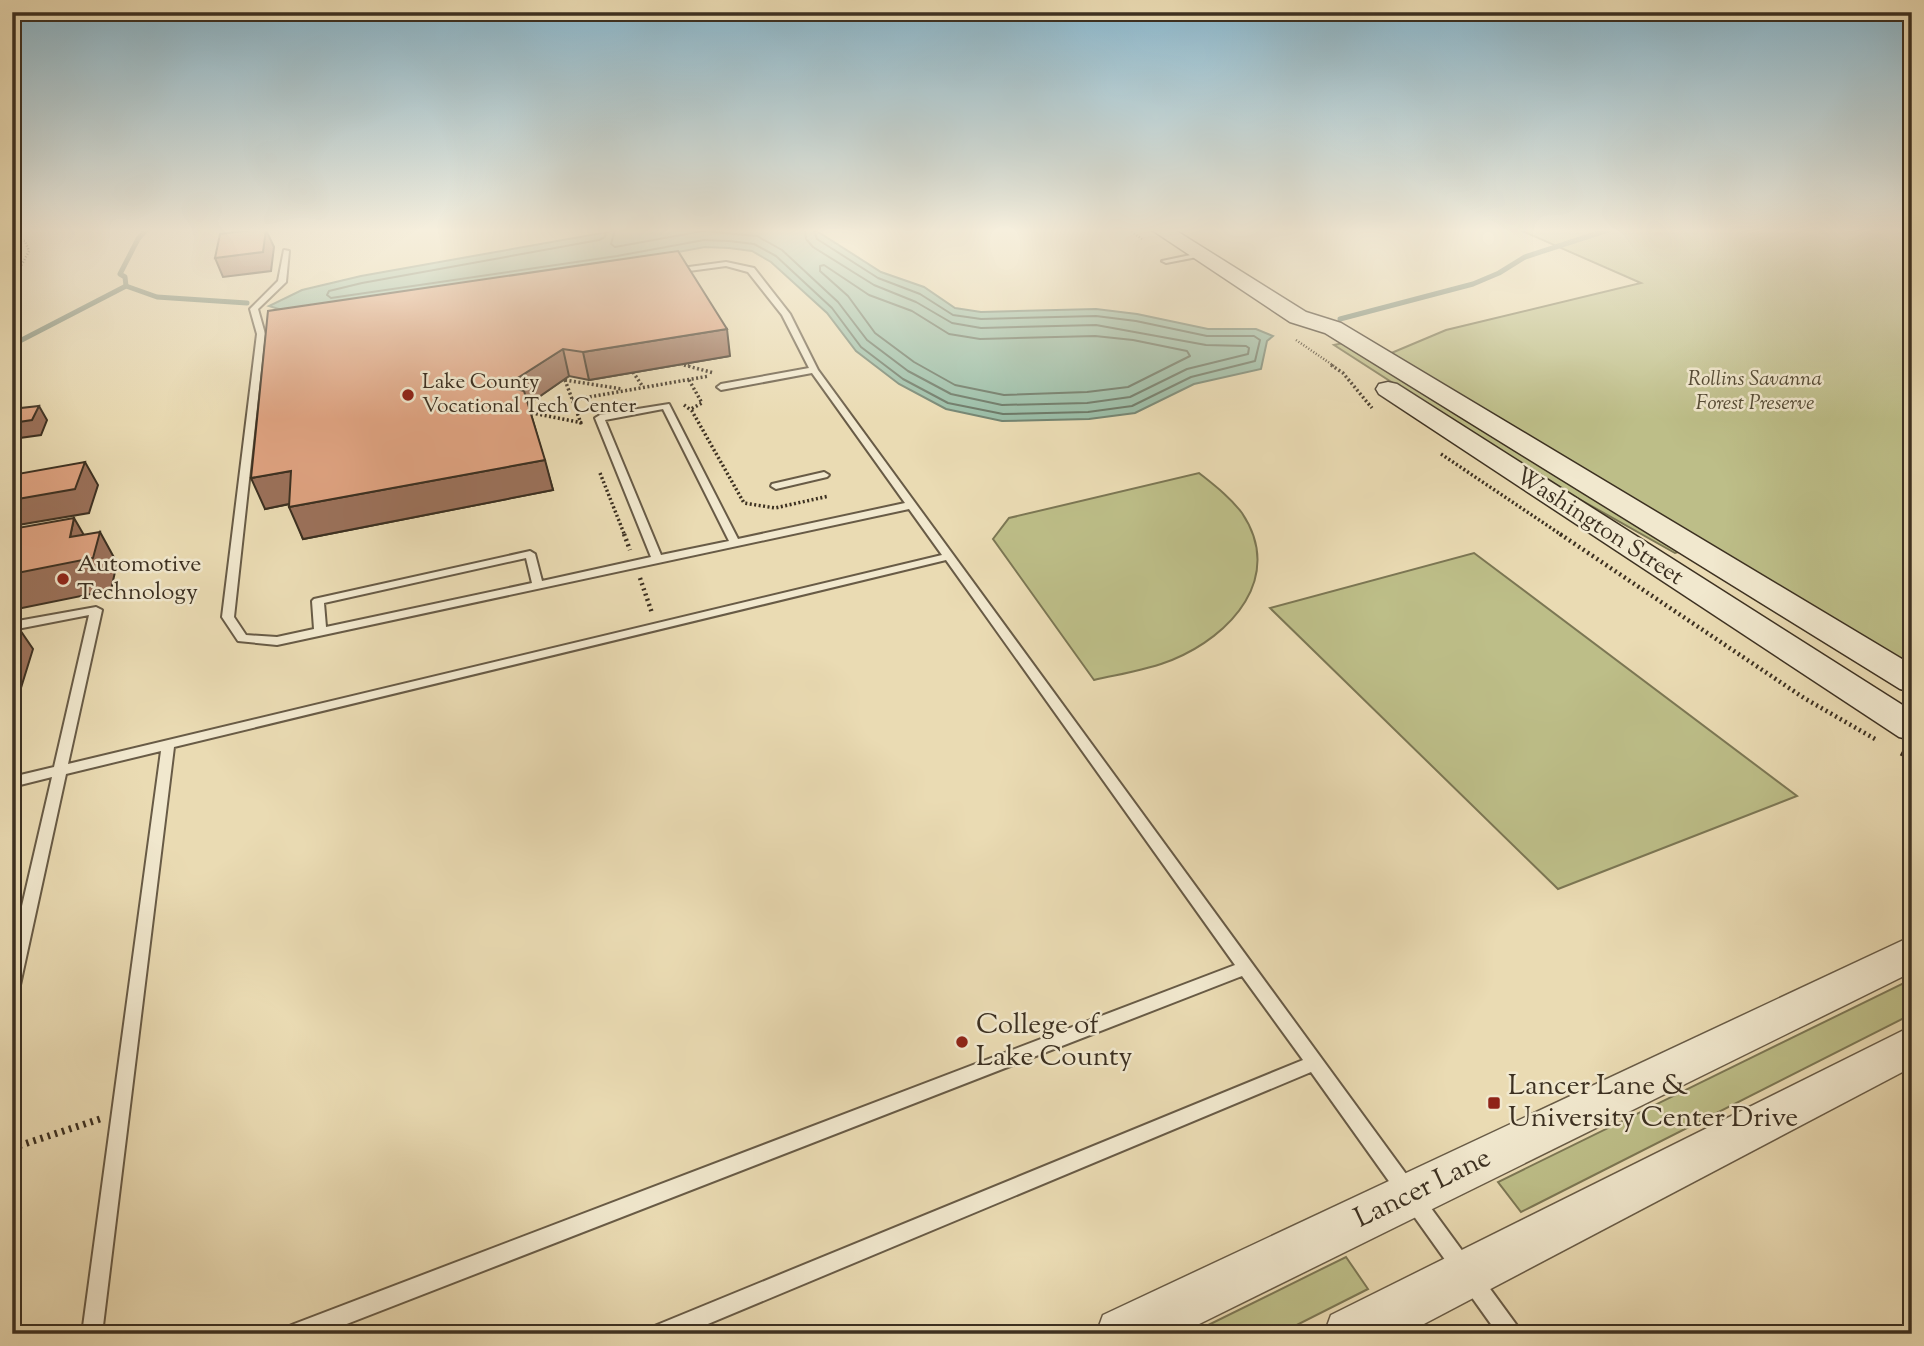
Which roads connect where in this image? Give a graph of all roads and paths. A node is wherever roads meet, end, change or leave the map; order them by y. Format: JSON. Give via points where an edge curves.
{"nodes":[{"id":1,"x":271,"y":293,"type":"edge"},
{"id":2,"x":769,"y":293,"type":"edge"},
{"id":3,"x":1260,"y":293,"type":"edge"},
{"id":4,"x":1298,"y":317,"type":"junction"},
{"id":5,"x":274,"y":331,"type":"edge"},
{"id":6,"x":261,"y":334,"type":"junction"},
{"id":7,"x":682,"y":364,"type":"edge"},
{"id":8,"x":814,"y":370,"type":"junction"},
{"id":9,"x":633,"y":372,"type":"dead end"},
{"id":10,"x":689,"y":380,"type":"junction"},
{"id":11,"x":643,"y":387,"type":"junction"},
{"id":12,"x":721,"y":387,"type":"dead end"},
{"id":13,"x":628,"y":390,"type":"junction"},
{"id":14,"x":572,"y":400,"type":"junction"},
{"id":15,"x":690,"y":409,"type":"dead end"},
{"id":16,"x":520,"y":410,"type":"edge"},
{"id":17,"x":582,"y":425,"type":"junction"},
{"id":18,"x":586,"y":438,"type":"dead end"},
{"id":19,"x":596,"y":463,"type":"dead end"},
{"id":20,"x":824,"y":475,"type":"dead end"},
{"id":21,"x":776,"y":486,"type":"dead end"},
{"id":22,"x":912,"y":505,"type":"junction"},
{"id":23,"x":734,"y":543,"type":"junction"},
{"id":24,"x":949,"y":556,"type":"junction"},
{"id":25,"x":657,"y":559,"type":"junction"},
{"id":26,"x":635,"y":564,"type":"junction"},
{"id":27,"x":538,"y":585,"type":"junction"},
{"id":28,"x":12,"y":626,"type":"edge"},
{"id":29,"x":657,"y":627,"type":"junction"},
{"id":30,"x":320,"y":632,"type":"junction"},
{"id":31,"x":1912,"y":681,"type":"edge"},
{"id":32,"x":1912,"y":728,"type":"edge"},
{"id":33,"x":169,"y":745,"type":"junction"},
{"id":34,"x":60,"y":771,"type":"junction"},
{"id":35,"x":12,"y":782,"type":"edge"},
{"id":36,"x":1912,"y":953,"type":"edge"},
{"id":37,"x":1247,"y":967,"type":"junction"},
{"id":38,"x":12,"y":985,"type":"edge"},
{"id":39,"x":1912,"y":1045,"type":"edge"},
{"id":40,"x":1316,"y":1062,"type":"junction"},
{"id":41,"x":121,"y":1112,"type":"junction"},
{"id":42,"x":12,"y":1149,"type":"edge"},
{"id":43,"x":1412,"y":1194,"type":"junction"},
{"id":44,"x":1468,"y":1273,"type":"junction"},
{"id":45,"x":92,"y":1334,"type":"edge"},
{"id":46,"x":294,"y":1334,"type":"edge"},
{"id":47,"x":659,"y":1334,"type":"edge"},
{"id":48,"x":1122,"y":1334,"type":"edge"},
{"id":49,"x":1350,"y":1334,"type":"edge"},
{"id":50,"x":1511,"y":1334,"type":"edge"}],
"edges":[{"from":1,"to":6,"type":"lane","via":[[254,309]]},
{"from":2,"to":8,"type":"lane","via":[[786,314]]},
{"from":3,"to":4,"type":"main road","name":"Washington Street"},
{"from":4,"to":31,"type":"main road","name":"Washington Street","via":[[1333,328]]},
{"from":4,"to":32,"type":"main road","name":"Washington Street","via":[[1300,331]]},
{"from":5,"to":6,"type":"lane"},
{"from":6,"to":30,"type":"lane","via":[[228,617],[242,638],[277,641]]},
{"from":7,"to":10,"type":"path","via":[[719,374]]},
{"from":8,"to":12,"type":"lane"},
{"from":8,"to":22,"type":"lane"},
{"from":9,"to":11,"type":"path"},
{"from":10,"to":11,"type":"path"},
{"from":10,"to":15,"type":"path","via":[[702,403]]},
{"from":11,"to":13,"type":"path"},
{"from":13,"to":14,"type":"path"},
{"from":13,"to":14,"type":"path","via":[[565,380]]},
{"from":14,"to":17,"type":"path"},
{"from":16,"to":17,"type":"path"},
{"from":17,"to":18,"type":"path"},
{"from":19,"to":26,"type":"path"},
{"from":20,"to":21,"type":"lane"},
{"from":22,"to":23,"type":"lane"},
{"from":22,"to":24,"type":"lane"},
{"from":23,"to":25,"type":"lane"},
{"from":23,"to":25,"type":"lane","via":[[666,406],[600,418]]},
{"from":24,"to":29,"type":"lane"},
{"from":24,"to":37,"type":"lane"},
{"from":25,"to":26,"type":"lane"},
{"from":26,"to":27,"type":"lane"},
{"from":26,"to":29,"type":"path"},
{"from":27,"to":30,"type":"lane"},
{"from":27,"to":30,"type":"lane","via":[[530,554],[318,601]]},
{"from":28,"to":34,"type":"lane","via":[[96,610]]},
{"from":29,"to":33,"type":"lane"},
{"from":33,"to":34,"type":"lane"},
{"from":33,"to":41,"type":"lane"},
{"from":34,"to":35,"type":"lane"},
{"from":34,"to":38,"type":"lane"},
{"from":36,"to":43,"type":"street","name":"Lancer Lane"},
{"from":37,"to":40,"type":"lane"},
{"from":37,"to":46,"type":"lane"},
{"from":39,"to":44,"type":"street"},
{"from":40,"to":43,"type":"lane"},
{"from":40,"to":47,"type":"lane"},
{"from":41,"to":42,"type":"path"},
{"from":41,"to":45,"type":"lane"},
{"from":43,"to":44,"type":"lane"},
{"from":43,"to":48,"type":"street","name":"Lancer Lane"},
{"from":44,"to":49,"type":"street"},
{"from":44,"to":50,"type":"lane"}]}
